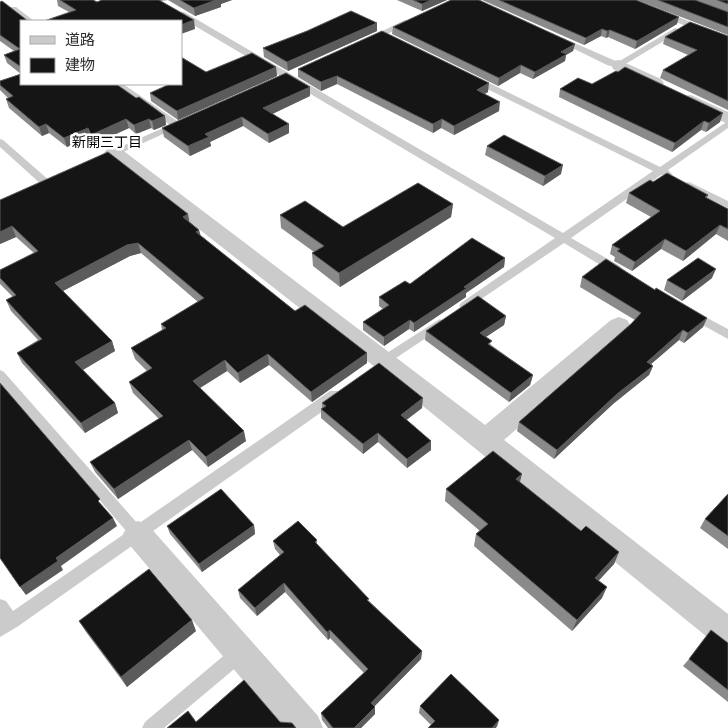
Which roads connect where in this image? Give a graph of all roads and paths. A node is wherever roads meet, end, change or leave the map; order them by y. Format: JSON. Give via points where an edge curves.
{"nodes":[{"id":1,"x":13,"y":9,"type":"edge"},
{"id":2,"x":172,"y":9,"type":"edge"},
{"id":3,"x":652,"y":10,"type":"edge"},
{"id":4,"x":416,"y":19,"type":"edge"},
{"id":5,"x":29,"y":20,"type":"edge"},
{"id":6,"x":687,"y":24,"type":"junction"},
{"id":7,"x":549,"y":35,"type":"edge"},
{"id":8,"x":728,"y":40,"type":"edge"},
{"id":9,"x":365,"y":41,"type":"edge"},
{"id":10,"x":619,"y":65,"type":"junction"},
{"id":11,"x":469,"y":76,"type":"edge"},
{"id":12,"x":120,"y":85,"type":"edge"},
{"id":13,"x":728,"y":119,"type":"edge"},
{"id":14,"x":728,"y":124,"type":"edge"},
{"id":15,"x":0,"y":142,"type":"edge"},
{"id":16,"x":106,"y":156,"type":"joint"},
{"id":17,"x":661,"y":171,"type":"junction"},
{"id":18,"x":47,"y":183,"type":"edge"},
{"id":19,"x":728,"y":205,"type":"edge"},
{"id":20,"x":564,"y":239,"type":"junction"},
{"id":21,"x":622,"y":272,"type":"edge"},
{"id":22,"x":679,"y":306,"type":"edge"},
{"id":23,"x":620,"y":326,"type":"dead end"},
{"id":24,"x":728,"y":335,"type":"edge"},
{"id":25,"x":376,"y":366,"type":"junction"},
{"id":26,"x":0,"y":375,"type":"edge"},
{"id":27,"x":344,"y":388,"type":"edge"},
{"id":28,"x":485,"y":441,"type":"junction"},
{"id":29,"x":138,"y":534,"type":"junction"},
{"id":30,"x":0,"y":606,"type":"edge"},
{"id":31,"x":5,"y":625,"type":"edge"},
{"id":32,"x":728,"y":634,"type":"edge"},
{"id":33,"x":240,"y":653,"type":"junction"},
{"id":34,"x":151,"y":728,"type":"edge"},
{"id":35,"x":306,"y":728,"type":"edge"}],
"edges":[{"from":1,"to":5,"type":"lane"},
{"from":2,"to":20,"type":"lane"},
{"from":3,"to":6,"type":"lane"},
{"from":4,"to":9,"type":"lane","via":[[387,36]]},
{"from":6,"to":8,"type":"lane"},
{"from":6,"to":10,"type":"lane"},
{"from":7,"to":10,"type":"lane"},
{"from":10,"to":13,"type":"street"},
{"from":11,"to":17,"type":"lane"},
{"from":12,"to":16,"type":"lane","via":[[181,123]]},
{"from":14,"to":17,"type":"lane"},
{"from":15,"to":18,"type":"lane"},
{"from":16,"to":25,"type":"street"},
{"from":17,"to":19,"type":"lane"},
{"from":17,"to":20,"type":"lane"},
{"from":20,"to":21,"type":"lane"},
{"from":20,"to":25,"type":"lane"},
{"from":22,"to":24,"type":"lane"},
{"from":23,"to":28,"type":"street"},
{"from":25,"to":28,"type":"street"},
{"from":26,"to":29,"type":"lane"},
{"from":27,"to":29,"type":"lane"},
{"from":28,"to":32,"type":"street"},
{"from":29,"to":31,"type":"lane"},
{"from":29,"to":33,"type":"street"},
{"from":30,"to":31,"type":"lane"},
{"from":33,"to":34,"type":"lane"},
{"from":33,"to":35,"type":"street"}]}
